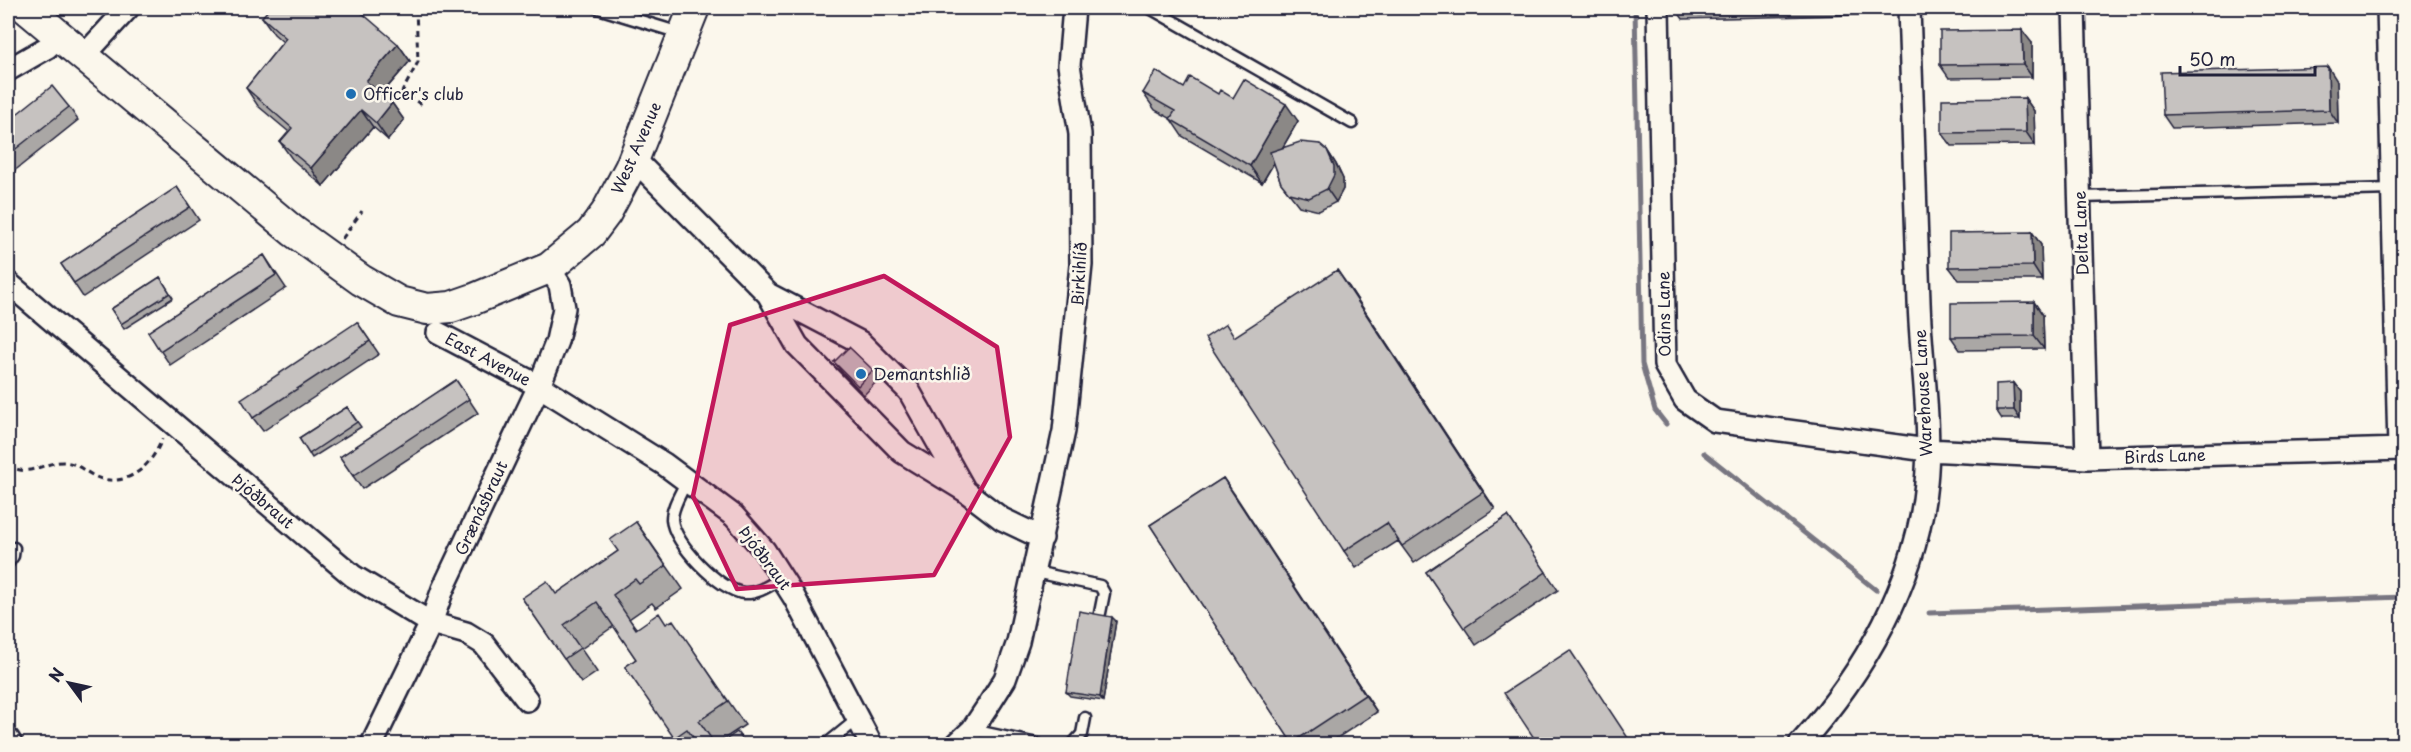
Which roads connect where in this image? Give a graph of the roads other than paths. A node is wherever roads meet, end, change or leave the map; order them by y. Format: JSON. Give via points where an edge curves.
{"nodes":[{"id":1,"x":28,"y":8,"type":"edge"},
{"id":2,"x":128,"y":8,"type":"edge"},
{"id":3,"x":598,"y":8,"type":"edge"},
{"id":4,"x":1074,"y":8,"type":"edge"},
{"id":5,"x":1150,"y":8,"type":"edge"},
{"id":6,"x":1658,"y":8,"type":"edge"},
{"id":7,"x":1909,"y":8,"type":"edge"},
{"id":8,"x":2074,"y":8,"type":"edge"},
{"id":9,"x":2388,"y":8,"type":"edge"},
{"id":10,"x":689,"y":21,"type":"edge"},
{"id":11,"x":48,"y":47,"type":"dead end"},
{"id":12,"x":83,"y":57,"type":"junction"},
{"id":13,"x":8,"y":70,"type":"edge"},
{"id":14,"x":1352,"y":123,"type":"dead end"},
{"id":15,"x":634,"y":159,"type":"junction"},
{"id":16,"x":2393,"y":189,"type":"junction"},
{"id":17,"x":2080,"y":197,"type":"junction"},
{"id":18,"x":549,"y":268,"type":"junction"},
{"id":19,"x":8,"y":283,"type":"edge"},
{"id":20,"x":768,"y":294,"type":"junction"},
{"id":21,"x":438,"y":333,"type":"dead end"},
{"id":22,"x":538,"y":386,"type":"junction"},
{"id":23,"x":2401,"y":449,"type":"edge"},
{"id":24,"x":1927,"y":450,"type":"junction"},
{"id":25,"x":2087,"y":458,"type":"junction"},
{"id":26,"x":687,"y":480,"type":"junction"},
{"id":27,"x":964,"y":490,"type":"junction"},
{"id":28,"x":1042,"y":538,"type":"junction"},
{"id":29,"x":14,"y":548,"type":"dead end"},
{"id":30,"x":8,"y":563,"type":"edge"},
{"id":31,"x":1035,"y":572,"type":"junction"},
{"id":32,"x":782,"y":578,"type":"junction"},
{"id":33,"x":1100,"y":613,"type":"edge"},
{"id":34,"x":431,"y":623,"type":"junction"},
{"id":35,"x":527,"y":700,"type":"dead end"},
{"id":36,"x":859,"y":718,"type":"junction"},
{"id":37,"x":1085,"y":718,"type":"dead end"},
{"id":38,"x":972,"y":730,"type":"junction"},
{"id":39,"x":8,"y":739,"type":"edge"},
{"id":40,"x":11,"y":744,"type":"edge"},
{"id":41,"x":372,"y":744,"type":"edge"},
{"id":42,"x":827,"y":744,"type":"edge"},
{"id":43,"x":871,"y":744,"type":"edge"},
{"id":44,"x":957,"y":744,"type":"edge"},
{"id":45,"x":1036,"y":744,"type":"edge"},
{"id":46,"x":1073,"y":744,"type":"edge"},
{"id":47,"x":1800,"y":744,"type":"edge"}],
"edges":[{"from":1,"to":12,"type":"street"},
{"from":2,"to":12,"type":"street"},
{"from":3,"to":10,"type":"lane"},
{"from":4,"to":28,"type":"street","name":"Birkihlíð","via":[[1069,65],[1080,134],[1081,265],[1064,430]]},
{"from":5,"to":14,"type":"lane"},
{"from":6,"to":24,"type":"street","name":"Odins Lane","via":[[1665,365],[1685,400],[1716,420]]},
{"from":7,"to":24,"type":"street","name":"Warehouse Lane"},
{"from":8,"to":17,"type":"street","name":"Delta Lane"},
{"from":9,"to":16,"type":"street"},
{"from":10,"to":15,"type":"street","name":"West Avenue"},
{"from":11,"to":13,"type":"street"},
{"from":12,"to":18,"type":"street","via":[[293,231],[399,302],[427,309],[451,306]]},
{"from":15,"to":18,"type":"street","name":"West Avenue","via":[[601,219],[572,251]]},
{"from":15,"to":20,"type":"street"},
{"from":16,"to":17,"type":"lane"},
{"from":16,"to":23,"type":"street"},
{"from":17,"to":25,"type":"street","name":"Delta Lane"},
{"from":18,"to":22,"type":"street","name":"Grænásbraut","via":[[560,285],[564,308],[557,341]]},
{"from":19,"to":34,"type":"street","name":"Þjóðbraut","via":[[353,576]]},
{"from":20,"to":27,"type":"street","via":[[797,345],[894,444]]},
{"from":20,"to":27,"type":"street","via":[[860,342],[909,391]]},
{"from":21,"to":22,"type":"street","name":"East Avenue"},
{"from":22,"to":26,"type":"street","name":"Þjóðbraut"},
{"from":22,"to":34,"type":"street","name":"Grænásbraut","via":[[443,588]]},
{"from":23,"to":25,"type":"street","name":"Birds Lane"},
{"from":24,"to":25,"type":"street","name":"Birds Lane"},
{"from":24,"to":47,"type":"street","name":"Warehouse Lane","via":[[1926,484],[1913,555],[1900,588],[1851,679]]},
{"from":26,"to":32,"type":"street","name":"Þjóðbraut","via":[[734,516]]},
{"from":26,"to":32,"type":"lane","via":[[675,506],[673,525],[706,572],[728,589],[741,593],[766,588]]},
{"from":27,"to":28,"type":"street","via":[[1002,519]]},
{"from":28,"to":31,"type":"street","name":"Birkihlíð"},
{"from":29,"to":30,"type":"lane"},
{"from":31,"to":33,"type":"lane","via":[[1100,586],[1104,593]]},
{"from":31,"to":38,"type":"street","name":"Birkihlíð","via":[[1005,679]]},
{"from":32,"to":36,"type":"street","name":"Þjóðbraut"},
{"from":34,"to":35,"type":"street","name":"Þjóðbraut","via":[[466,633],[484,644]]},
{"from":34,"to":41,"type":"street","name":"Grænásbraut"},
{"from":36,"to":42,"type":"lane"},
{"from":36,"to":43,"type":"street","name":"Þjóðbraut"},
{"from":37,"to":46,"type":"lane","via":[[1082,734]]},
{"from":38,"to":44,"type":"street","name":"Birkihlíð"},
{"from":38,"to":45,"type":"lane"},
{"from":39,"to":40,"type":"street"}]}
